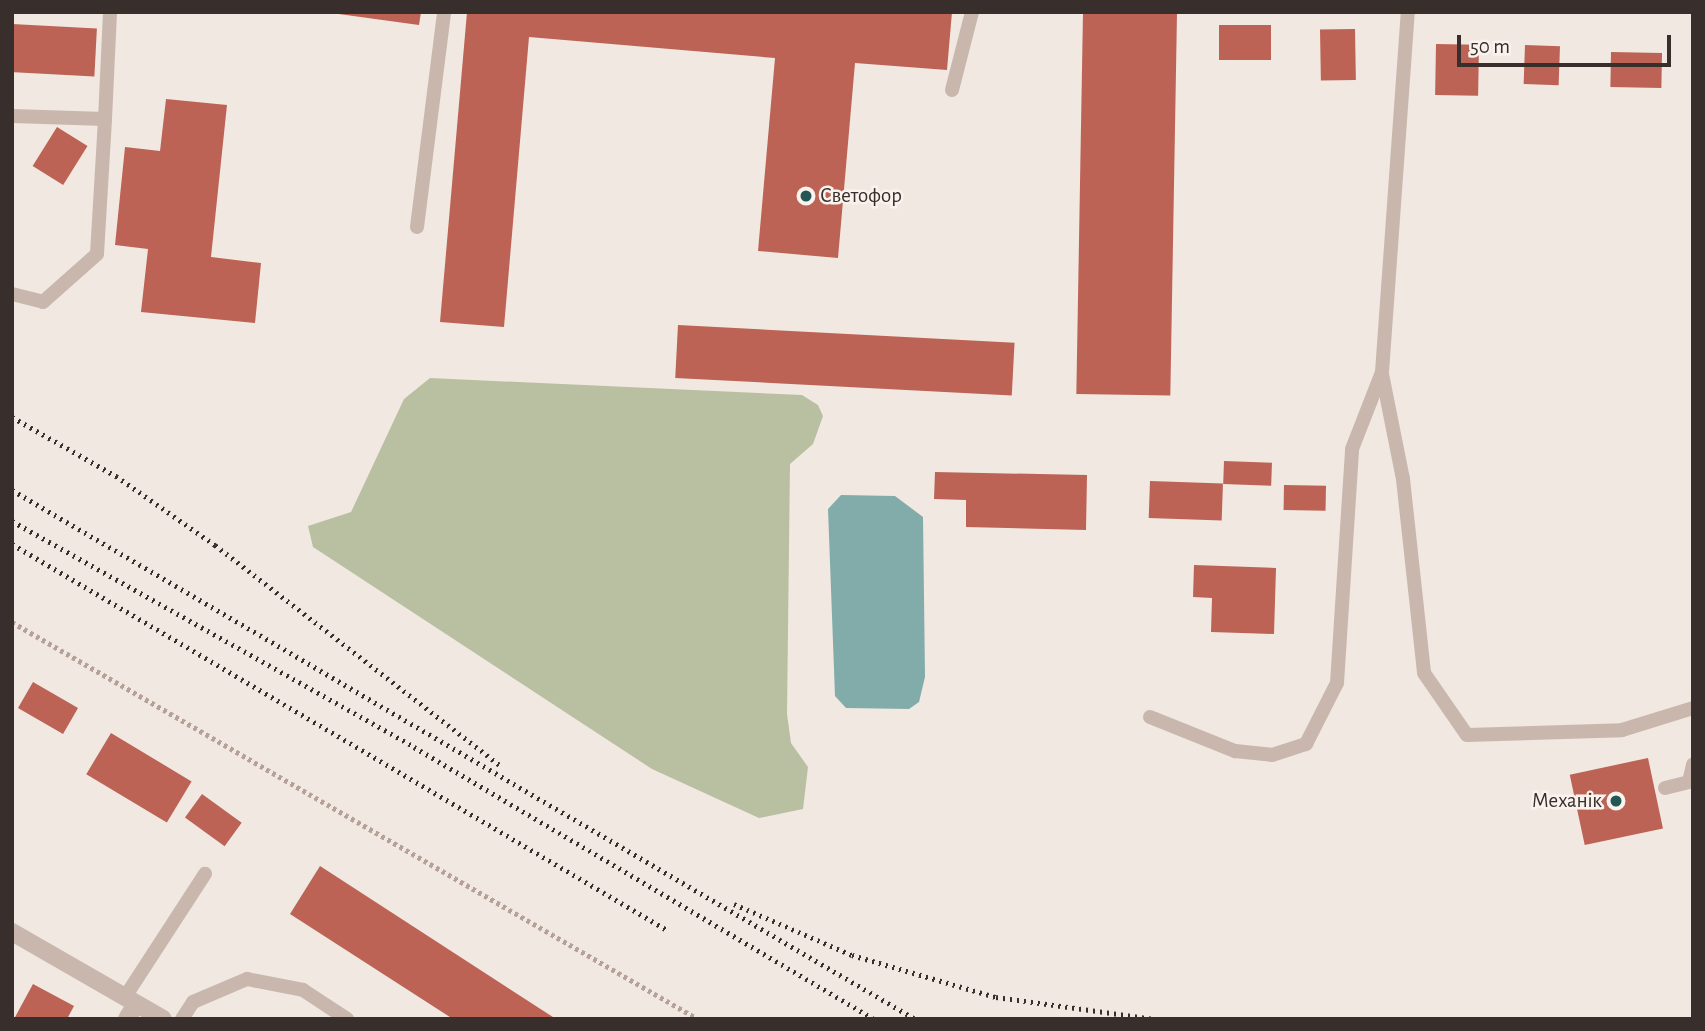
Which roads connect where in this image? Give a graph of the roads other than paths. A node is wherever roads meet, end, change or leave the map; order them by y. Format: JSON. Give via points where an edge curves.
{"nodes":[{"id":1,"x":110,"y":12,"type":"edge"},
{"id":2,"x":444,"y":12,"type":"edge"},
{"id":3,"x":972,"y":12,"type":"edge"},
{"id":4,"x":1408,"y":12,"type":"edge"},
{"id":5,"x":952,"y":90,"type":"dead end"},
{"id":6,"x":12,"y":116,"type":"edge"},
{"id":7,"x":105,"y":119,"type":"junction"},
{"id":8,"x":417,"y":227,"type":"dead end"},
{"id":9,"x":12,"y":294,"type":"edge"},
{"id":10,"x":1382,"y":372,"type":"junction"},
{"id":11,"x":1693,"y":708,"type":"edge"},
{"id":12,"x":1150,"y":717,"type":"dead end"},
{"id":13,"x":1693,"y":764,"type":"edge"},
{"id":14,"x":1665,"y":788,"type":"dead end"},
{"id":15,"x":205,"y":874,"type":"dead end"},
{"id":16,"x":12,"y":932,"type":"edge"},
{"id":17,"x":129,"y":1007,"type":"edge"},
{"id":18,"x":163,"y":1019,"type":"edge"},
{"id":19,"x":183,"y":1019,"type":"edge"},
{"id":20,"x":347,"y":1019,"type":"edge"}],
"edges":[{"from":1,"to":7,"type":"lane"},
{"from":2,"to":8,"type":"lane"},
{"from":3,"to":5,"type":"lane"},
{"from":4,"to":10,"type":"lane"},
{"from":6,"to":7,"type":"lane"},
{"from":7,"to":9,"type":"lane","via":[[97,254],[43,302]]},
{"from":10,"to":11,"type":"lane","via":[[1403,479],[1424,673],[1466,735],[1622,730]]},
{"from":10,"to":12,"type":"lane","via":[[1352,449],[1337,683],[1306,744],[1272,755],[1235,751]]},
{"from":13,"to":14,"type":"lane","via":[[1689,782]]},
{"from":15,"to":17,"type":"lane"},
{"from":16,"to":17,"type":"street"},
{"from":17,"to":18,"type":"street"},
{"from":19,"to":20,"type":"lane","via":[[193,1002],[247,979],[303,990]]}]}
